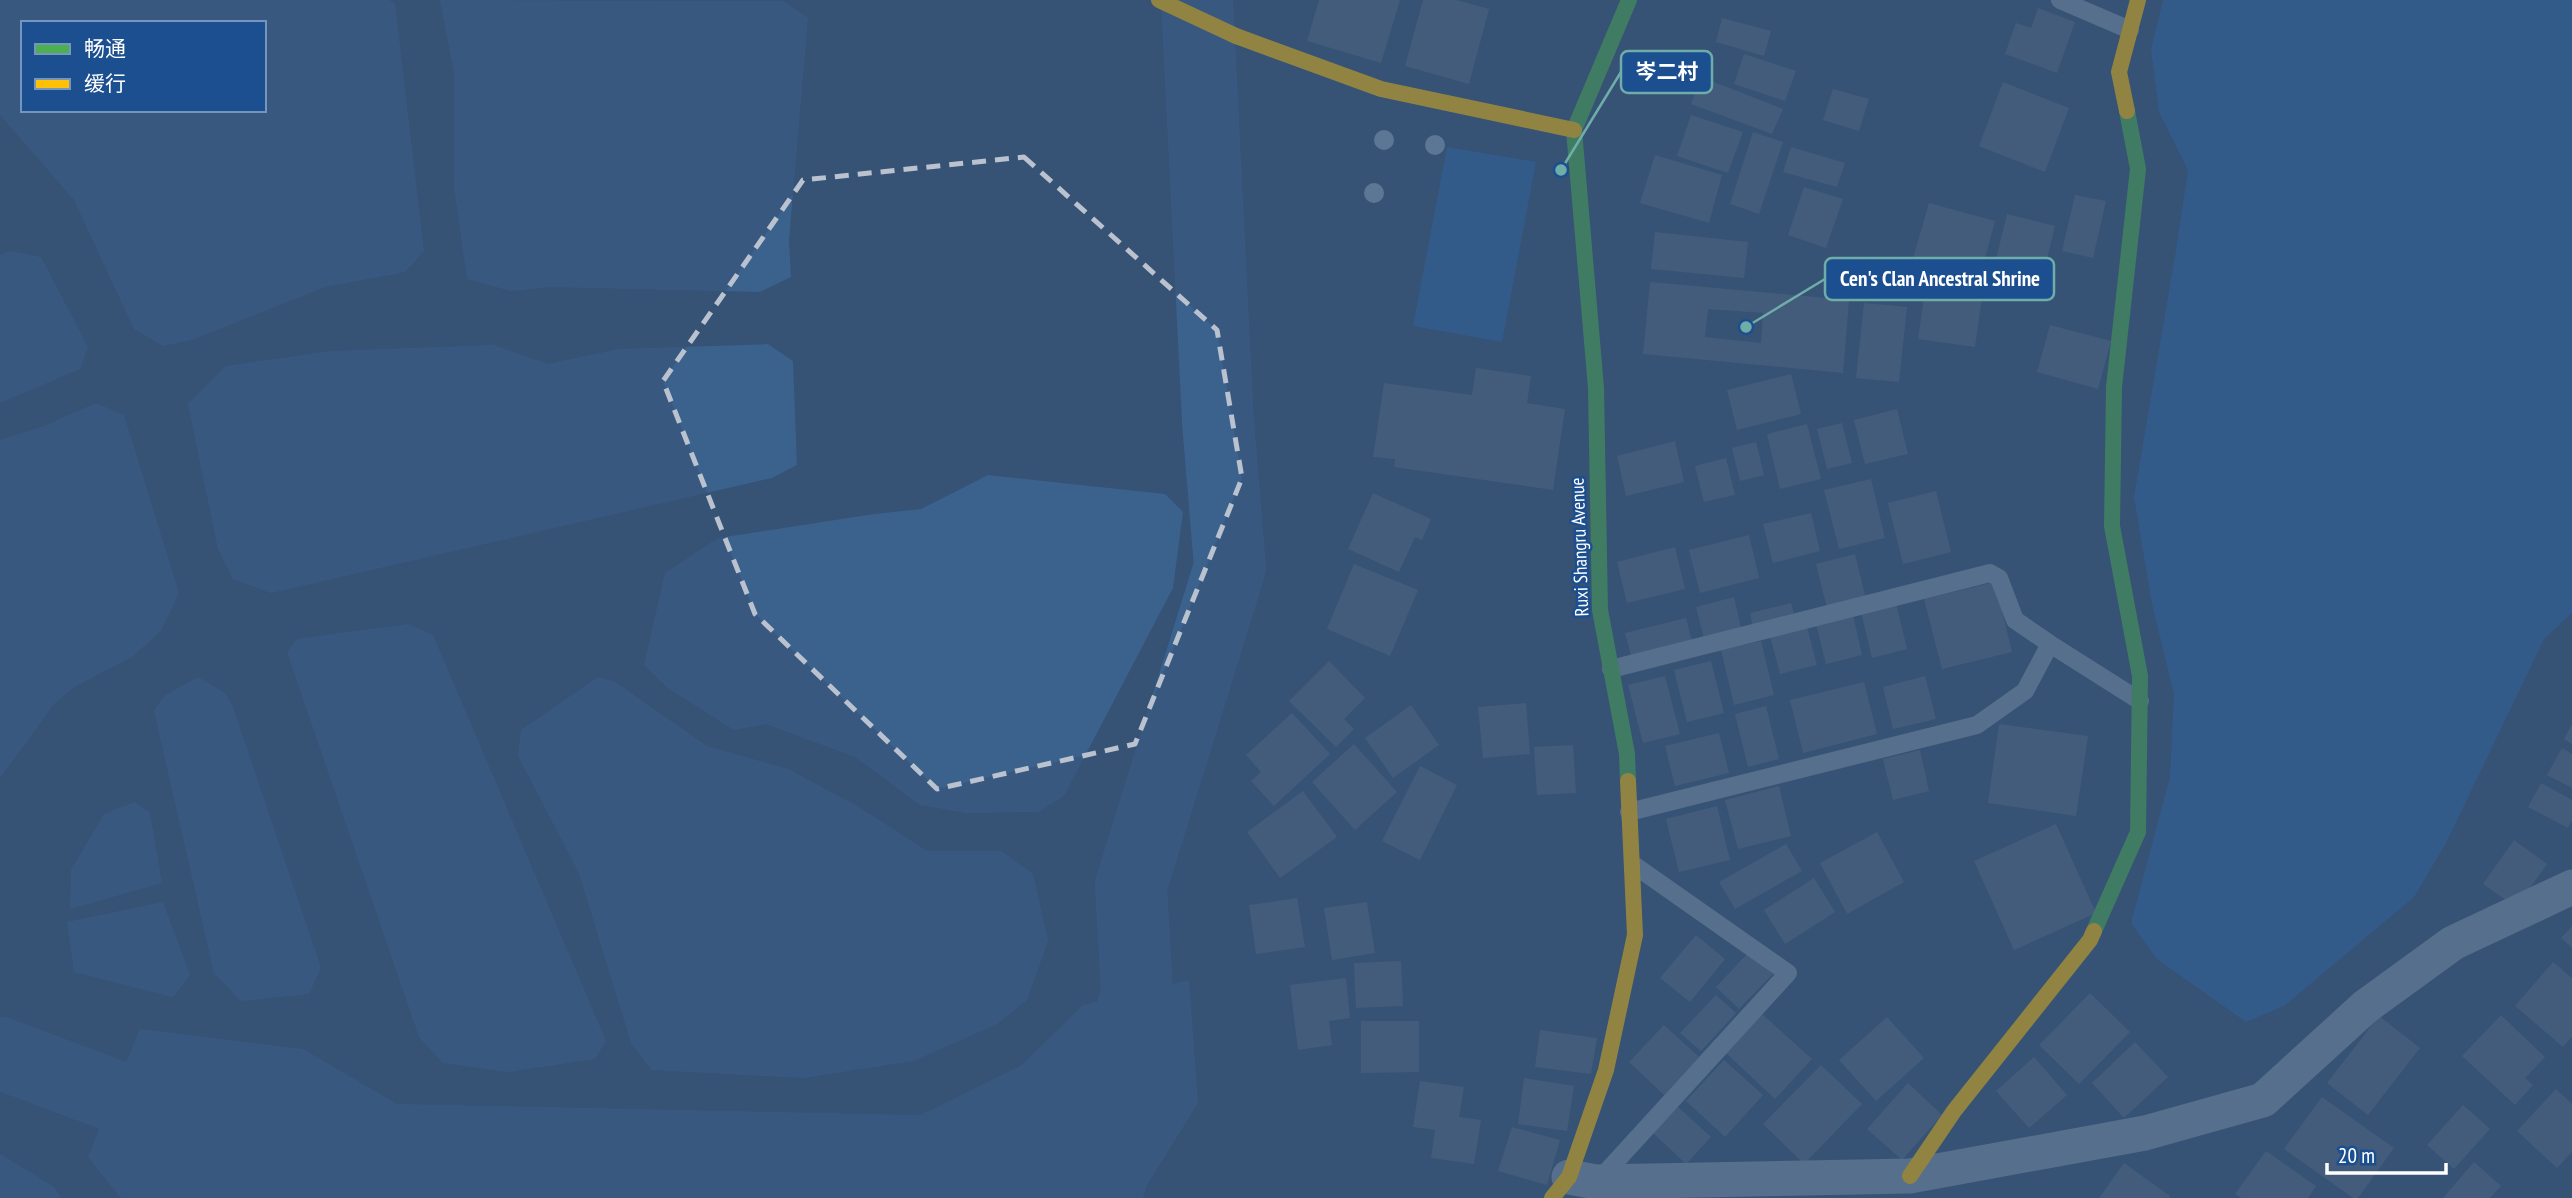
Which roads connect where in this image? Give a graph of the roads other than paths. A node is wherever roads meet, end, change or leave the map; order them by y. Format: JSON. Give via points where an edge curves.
{"nodes":[{"id":1,"x":1629,"y":0,"type":"edge"},
{"id":2,"x":2060,"y":0,"type":"edge"},
{"id":3,"x":2138,"y":0,"type":"edge"},
{"id":4,"x":1166,"y":4,"type":"edge"},
{"id":5,"x":2130,"y":30,"type":"junction"},
{"id":6,"x":1574,"y":130,"type":"junction"},
{"id":7,"x":2050,"y":644,"type":"junction"},
{"id":8,"x":1611,"y":669,"type":"junction"},
{"id":9,"x":2140,"y":701,"type":"junction"},
{"id":10,"x":1629,"y":812,"type":"junction"},
{"id":11,"x":1632,"y":863,"type":"junction"},
{"id":12,"x":2572,"y":887,"type":"edge"},
{"id":13,"x":1910,"y":1176,"type":"junction"},
{"id":14,"x":1577,"y":1189,"type":"edge"}],
"edges":[{"from":1,"to":6,"type":"street","name":"Ruxi Shangru Avenue"},
{"from":2,"to":5,"type":"lane"},
{"from":3,"to":5,"type":"street"},
{"from":4,"to":6,"type":"street","via":[[1236,36],[1381,89]]},
{"from":5,"to":9,"type":"street","via":[[2119,72],[2138,169],[2114,387],[2112,526],[2140,676]]},
{"from":6,"to":8,"type":"street","name":"Ruxi Shangru Avenue","via":[[1596,388],[1600,610]]},
{"from":7,"to":8,"type":"lane","via":[[2015,620],[1998,578],[1990,573]]},
{"from":7,"to":9,"type":"lane"},
{"from":7,"to":10,"type":"lane","via":[[2025,691],[1977,725]]},
{"from":8,"to":10,"type":"street","name":"Ruxi Shangru Avenue","via":[[1627,754]]},
{"from":9,"to":13,"type":"street","via":[[2138,832],[2090,940],[1954,1111]]},
{"from":10,"to":11,"type":"street","name":"Ruxi Shangru Avenue"},
{"from":11,"to":14,"type":"street","name":"Ruxi Shangru Avenue","via":[[1635,935]]},
{"from":11,"to":14,"type":"lane","via":[[1788,972]]},
{"from":12,"to":13,"type":"street","via":[[2453,943],[2365,1007],[2263,1100],[2145,1133]]},
{"from":13,"to":14,"type":"street"}]}
